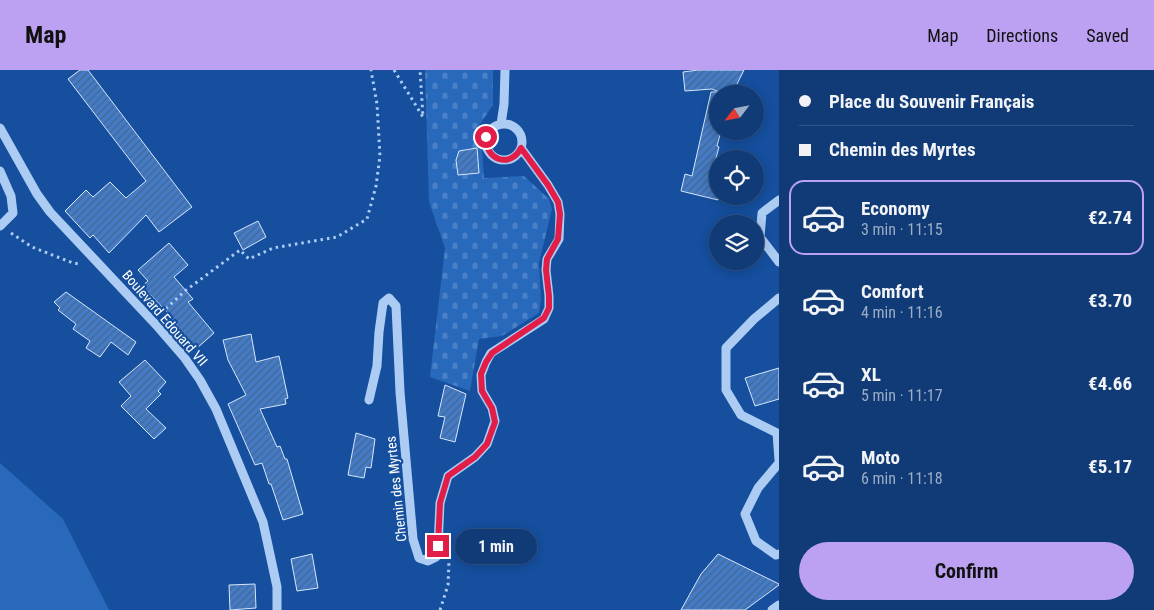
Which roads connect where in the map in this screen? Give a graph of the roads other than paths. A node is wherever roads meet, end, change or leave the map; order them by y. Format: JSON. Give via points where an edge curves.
{"nodes":[{"id":1,"x":505,"y":70,"type":"edge"},
{"id":2,"x":501,"y":124,"type":"junction"},
{"id":3,"x":0,"y":128,"type":"edge"},
{"id":4,"x":521,"y":148,"type":"junction"},
{"id":5,"x":0,"y":171,"type":"edge"},
{"id":6,"x":779,"y":200,"type":"edge"},
{"id":7,"x":0,"y":226,"type":"edge"},
{"id":8,"x":779,"y":262,"type":"edge"},
{"id":9,"x":779,"y":298,"type":"edge"},
{"id":10,"x":369,"y":400,"type":"dead end"},
{"id":11,"x":779,"y":461,"type":"edge"},
{"id":12,"x":779,"y":554,"type":"edge"},
{"id":13,"x":779,"y":605,"type":"edge"},
{"id":14,"x":277,"y":610,"type":"edge"},
{"id":15,"x":772,"y":610,"type":"edge"}],
"edges":[{"from":1,"to":2,"type":"street"},
{"from":2,"to":4,"type":"street","via":[[518,130]]},
{"from":2,"to":4,"type":"street","via":[[490,130],[486,137],[491,155],[509,159]]},
{"from":3,"to":14,"type":"street","name":"Boulevard Edouard VII","via":[[50,212],[153,321],[200,380],[216,409],[264,522],[277,587]]},
{"from":4,"to":10,"type":"street","name":"Chemin des Myrtes","via":[[558,202],[558,239],[547,259],[546,270],[549,308],[544,318],[492,353],[486,362],[481,374],[482,391],[492,408],[495,422],[487,444],[448,476],[440,503],[436,557],[428,562],[419,558],[413,539],[396,306],[389,298],[383,302],[377,366]]},
{"from":5,"to":7,"type":"street","via":[[11,196],[12,213]]},
{"from":6,"to":8,"type":"street","via":[[762,213],[760,237]]},
{"from":9,"to":11,"type":"street","via":[[726,348],[726,390],[740,415],[777,433]]},
{"from":11,"to":12,"type":"street","via":[[758,488],[745,514],[756,541]]},
{"from":13,"to":15,"type":"street"}]}
